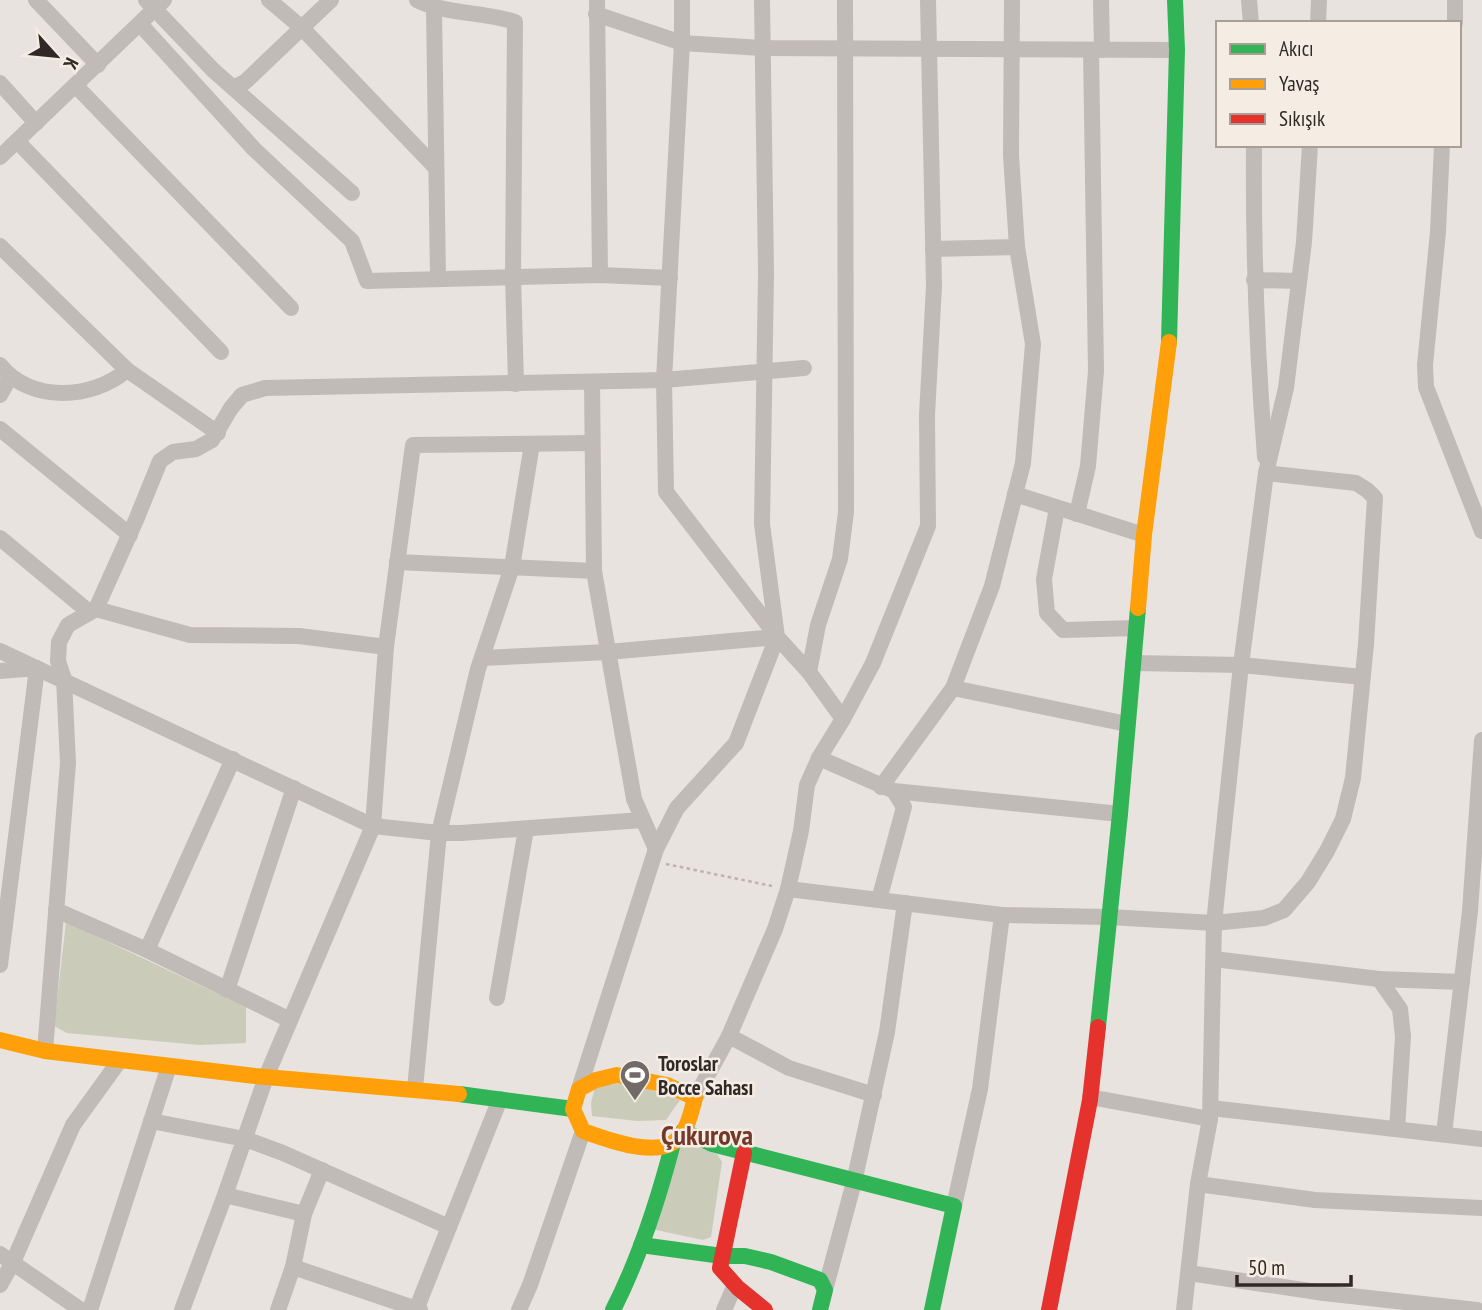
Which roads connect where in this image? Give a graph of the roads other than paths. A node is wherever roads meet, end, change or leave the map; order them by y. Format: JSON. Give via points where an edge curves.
{"nodes":[{"id":1,"x":36,"y":0,"type":"edge"},
{"id":2,"x":270,"y":0,"type":"edge"},
{"id":3,"x":331,"y":0,"type":"edge"},
{"id":4,"x":417,"y":0,"type":"edge"},
{"id":5,"x":486,"y":0,"type":"edge"},
{"id":6,"x":682,"y":0,"type":"edge"},
{"id":7,"x":762,"y":0,"type":"edge"},
{"id":8,"x":845,"y":0,"type":"edge"},
{"id":9,"x":928,"y":0,"type":"edge"},
{"id":10,"x":1012,"y":0,"type":"edge"},
{"id":11,"x":1101,"y":0,"type":"edge"},
{"id":12,"x":1175,"y":0,"type":"edge"},
{"id":13,"x":1249,"y":0,"type":"edge"},
{"id":14,"x":1319,"y":0,"type":"edge"},
{"id":15,"x":1455,"y":0,"type":"edge"},
{"id":16,"x":155,"y":3,"type":"edge"},
{"id":17,"x":597,"y":7,"type":"edge"},
{"id":18,"x":434,"y":9,"type":"junction"},
{"id":19,"x":475,"y":13,"type":"junction"},
{"id":20,"x":1251,"y":21,"type":"edge"},
{"id":21,"x":1318,"y":21,"type":"edge"},
{"id":22,"x":1455,"y":21,"type":"edge"},
{"id":23,"x":140,"y":24,"type":"junction"},
{"id":24,"x":302,"y":28,"type":"junction"},
{"id":25,"x":682,"y":43,"type":"junction"},
{"id":26,"x":762,"y":48,"type":"junction"},
{"id":27,"x":928,"y":48,"type":"junction"},
{"id":28,"x":845,"y":49,"type":"junction"},
{"id":29,"x":1011,"y":49,"type":"junction"},
{"id":30,"x":1097,"y":50,"type":"junction"},
{"id":31,"x":1177,"y":50,"type":"junction"},
{"id":32,"x":98,"y":65,"type":"junction"},
{"id":33,"x":0,"y":83,"type":"edge"},
{"id":34,"x":76,"y":86,"type":"junction"},
{"id":35,"x":235,"y":88,"type":"junction"},
{"id":36,"x":36,"y":123,"type":"junction"},
{"id":37,"x":18,"y":141,"type":"junction"},
{"id":38,"x":1254,"y":147,"type":"edge"},
{"id":39,"x":1310,"y":147,"type":"edge"},
{"id":40,"x":1443,"y":147,"type":"edge"},
{"id":41,"x":0,"y":157,"type":"edge"},
{"id":42,"x":436,"y":168,"type":"junction"},
{"id":43,"x":352,"y":193,"type":"dead end"},
{"id":44,"x":0,"y":246,"type":"edge"},
{"id":45,"x":1017,"y":247,"type":"junction"},
{"id":46,"x":933,"y":249,"type":"junction"},
{"id":47,"x":600,"y":275,"type":"junction"},
{"id":48,"x":513,"y":276,"type":"junction"},
{"id":49,"x":438,"y":278,"type":"junction"},
{"id":50,"x":670,"y":278,"type":"junction"},
{"id":51,"x":1254,"y":280,"type":"junction"},
{"id":52,"x":1299,"y":281,"type":"junction"},
{"id":53,"x":291,"y":308,"type":"dead end"},
{"id":54,"x":221,"y":352,"type":"dead end"},
{"id":55,"x":804,"y":368,"type":"dead end"},
{"id":56,"x":127,"y":370,"type":"junction"},
{"id":57,"x":764,"y":370,"type":"junction"},
{"id":58,"x":5,"y":371,"type":"edge"},
{"id":59,"x":664,"y":380,"type":"junction"},
{"id":60,"x":592,"y":382,"type":"junction"},
{"id":61,"x":516,"y":384,"type":"junction"},
{"id":62,"x":0,"y":395,"type":"edge"},
{"id":63,"x":0,"y":429,"type":"edge"},
{"id":64,"x":218,"y":433,"type":"junction"},
{"id":65,"x":592,"y":443,"type":"junction"},
{"id":66,"x":532,"y":444,"type":"junction"},
{"id":67,"x":1266,"y":473,"type":"junction"},
{"id":68,"x":1015,"y":494,"type":"junction"},
{"id":69,"x":1057,"y":508,"type":"junction"},
{"id":70,"x":1077,"y":514,"type":"junction"},
{"id":71,"x":1482,"y":531,"type":"edge"},
{"id":72,"x":130,"y":535,"type":"junction"},
{"id":73,"x":1144,"y":535,"type":"junction"},
{"id":74,"x":0,"y":538,"type":"edge"},
{"id":75,"x":397,"y":562,"type":"junction"},
{"id":76,"x":512,"y":568,"type":"junction"},
{"id":77,"x":594,"y":571,"type":"junction"},
{"id":78,"x":93,"y":611,"type":"junction"},
{"id":79,"x":1136,"y":628,"type":"junction"},
{"id":80,"x":777,"y":637,"type":"junction"},
{"id":81,"x":386,"y":648,"type":"junction"},
{"id":82,"x":0,"y":651,"type":"edge"},
{"id":83,"x":608,"y":652,"type":"junction"},
{"id":84,"x":482,"y":658,"type":"junction"},
{"id":85,"x":1133,"y":663,"type":"junction"},
{"id":86,"x":1241,"y":665,"type":"junction"},
{"id":87,"x":37,"y":668,"type":"junction"},
{"id":88,"x":0,"y":671,"type":"edge"},
{"id":89,"x":809,"y":672,"type":"junction"},
{"id":90,"x":1362,"y":677,"type":"junction"},
{"id":91,"x":64,"y":679,"type":"junction"},
{"id":92,"x":953,"y":688,"type":"junction"},
{"id":93,"x":843,"y":719,"type":"junction"},
{"id":94,"x":1127,"y":724,"type":"junction"},
{"id":95,"x":1482,"y":740,"type":"edge"},
{"id":96,"x":819,"y":758,"type":"junction"},
{"id":97,"x":233,"y":759,"type":"junction"},
{"id":98,"x":294,"y":789,"type":"junction"},
{"id":99,"x":887,"y":789,"type":"junction"},
{"id":100,"x":1120,"y":814,"type":"junction"},
{"id":101,"x":643,"y":820,"type":"junction"},
{"id":102,"x":373,"y":826,"type":"junction"},
{"id":103,"x":526,"y":829,"type":"junction"},
{"id":104,"x":439,"y":833,"type":"junction"},
{"id":105,"x":654,"y":855,"type":"junction"},
{"id":106,"x":788,"y":889,"type":"junction"},
{"id":107,"x":879,"y":900,"type":"junction"},
{"id":108,"x":905,"y":903,"type":"junction"},
{"id":109,"x":3,"y":906,"type":"edge"},
{"id":110,"x":56,"y":910,"type":"junction"},
{"id":111,"x":1002,"y":915,"type":"junction"},
{"id":112,"x":1109,"y":917,"type":"junction"},
{"id":113,"x":1214,"y":923,"type":"junction"},
{"id":114,"x":147,"y":950,"type":"junction"},
{"id":115,"x":1213,"y":959,"type":"junction"},
{"id":116,"x":0,"y":965,"type":"edge"},
{"id":117,"x":1378,"y":979,"type":"junction"},
{"id":118,"x":1462,"y":982,"type":"junction"},
{"id":119,"x":227,"y":990,"type":"junction"},
{"id":120,"x":497,"y":998,"type":"dead end"},
{"id":121,"x":290,"y":1020,"type":"junction"},
{"id":122,"x":729,"y":1037,"type":"junction"},
{"id":123,"x":0,"y":1040,"type":"edge"},
{"id":124,"x":45,"y":1051,"type":"junction"},
{"id":125,"x":120,"y":1060,"type":"junction"},
{"id":126,"x":169,"y":1066,"type":"junction"},
{"id":127,"x":266,"y":1077,"type":"junction"},
{"id":128,"x":415,"y":1088,"type":"junction"},
{"id":129,"x":579,"y":1089,"type":"junction"},
{"id":130,"x":874,"y":1095,"type":"junction"},
{"id":131,"x":695,"y":1097,"type":"junction"},
{"id":132,"x":1090,"y":1097,"type":"junction"},
{"id":133,"x":499,"y":1099,"type":"junction"},
{"id":134,"x":573,"y":1109,"type":"junction"},
{"id":135,"x":1210,"y":1114,"type":"junction"},
{"id":136,"x":151,"y":1121,"type":"junction"},
{"id":137,"x":1397,"y":1129,"type":"junction"},
{"id":138,"x":583,"y":1131,"type":"junction"},
{"id":139,"x":1444,"y":1135,"type":"junction"},
{"id":140,"x":678,"y":1137,"type":"junction"},
{"id":141,"x":244,"y":1139,"type":"junction"},
{"id":142,"x":1482,"y":1139,"type":"edge"},
{"id":143,"x":744,"y":1153,"type":"junction"},
{"id":144,"x":322,"y":1170,"type":"junction"},
{"id":145,"x":854,"y":1182,"type":"junction"},
{"id":146,"x":1198,"y":1184,"type":"junction"},
{"id":147,"x":225,"y":1195,"type":"junction"},
{"id":148,"x":954,"y":1206,"type":"junction"},
{"id":149,"x":1482,"y":1208,"type":"edge"},
{"id":150,"x":304,"y":1214,"type":"junction"},
{"id":151,"x":449,"y":1227,"type":"junction"},
{"id":152,"x":641,"y":1245,"type":"junction"},
{"id":153,"x":722,"y":1256,"type":"junction"},
{"id":154,"x":7,"y":1258,"type":"edge"},
{"id":155,"x":293,"y":1268,"type":"junction"},
{"id":156,"x":1189,"y":1273,"type":"junction"},
{"id":157,"x":735,"y":1284,"type":"junction"},
{"id":158,"x":0,"y":1285,"type":"edge"},
{"id":159,"x":825,"y":1290,"type":"junction"},
{"id":160,"x":82,"y":1310,"type":"edge"},
{"id":161,"x":90,"y":1310,"type":"edge"},
{"id":162,"x":182,"y":1310,"type":"edge"},
{"id":163,"x":278,"y":1310,"type":"edge"},
{"id":164,"x":417,"y":1310,"type":"edge"},
{"id":165,"x":519,"y":1310,"type":"edge"},
{"id":166,"x":613,"y":1310,"type":"edge"},
{"id":167,"x":724,"y":1310,"type":"edge"},
{"id":168,"x":765,"y":1310,"type":"edge"},
{"id":169,"x":820,"y":1310,"type":"edge"},
{"id":170,"x":932,"y":1310,"type":"edge"},
{"id":171,"x":1049,"y":1310,"type":"edge"},
{"id":172,"x":1184,"y":1310,"type":"edge"},
{"id":173,"x":1477,"y":1310,"type":"edge"}],
"edges":[{"from":1,"to":32,"type":"street"},
{"from":2,"to":24,"type":"street"},
{"from":3,"to":24,"type":"street"},
{"from":4,"to":18,"type":"street"},
{"from":5,"to":19,"type":"street"},
{"from":6,"to":25,"type":"street"},
{"from":7,"to":26,"type":"street"},
{"from":8,"to":28,"type":"street"},
{"from":9,"to":27,"type":"street"},
{"from":10,"to":29,"type":"street"},
{"from":11,"to":30,"type":"street"},
{"from":12,"to":31,"type":"street"},
{"from":13,"to":20,"type":"street"},
{"from":14,"to":21,"type":"street"},
{"from":15,"to":22,"type":"street"},
{"from":16,"to":23,"type":"street"},
{"from":16,"to":35,"type":"street"},
{"from":17,"to":25,"type":"street"},
{"from":17,"to":47,"type":"street"},
{"from":18,"to":19,"type":"street"},
{"from":18,"to":42,"type":"street"},
{"from":19,"to":48,"type":"street","via":[[515,22]]},
{"from":23,"to":32,"type":"street"},
{"from":23,"to":49,"type":"street","via":[[254,149],[352,241],[367,281]]},
{"from":24,"to":35,"type":"street"},
{"from":24,"to":42,"type":"street"},
{"from":25,"to":26,"type":"street"},
{"from":25,"to":50,"type":"street"},
{"from":26,"to":28,"type":"street"},
{"from":26,"to":57,"type":"street"},
{"from":27,"to":28,"type":"street"},
{"from":27,"to":29,"type":"street"},
{"from":27,"to":46,"type":"street"},
{"from":28,"to":89,"type":"street","via":[[846,512],[839,559],[817,625]]},
{"from":29,"to":30,"type":"street"},
{"from":29,"to":45,"type":"street"},
{"from":30,"to":31,"type":"street"},
{"from":30,"to":70,"type":"street","via":[[1096,371],[1088,466]]},
{"from":31,"to":73,"type":"street","via":[[1169,354]]},
{"from":32,"to":34,"type":"street"},
{"from":33,"to":36,"type":"street"},
{"from":34,"to":36,"type":"street"},
{"from":34,"to":53,"type":"street"},
{"from":35,"to":43,"type":"street"},
{"from":36,"to":37,"type":"street"},
{"from":37,"to":41,"type":"street"},
{"from":37,"to":54,"type":"street"},
{"from":38,"to":51,"type":"street"},
{"from":39,"to":52,"type":"street"},
{"from":40,"to":71,"type":"street","via":[[1426,387]]},
{"from":42,"to":49,"type":"street"},
{"from":44,"to":56,"type":"street"},
{"from":45,"to":46,"type":"street"},
{"from":45,"to":68,"type":"street","via":[[1033,344],[1023,463]]},
{"from":46,"to":93,"type":"street","via":[[928,526],[873,663]]},
{"from":47,"to":48,"type":"street"},
{"from":47,"to":50,"type":"street"},
{"from":48,"to":49,"type":"street"},
{"from":48,"to":61,"type":"street"},
{"from":50,"to":59,"type":"street"},
{"from":51,"to":52,"type":"street"},
{"from":51,"to":67,"type":"street"},
{"from":52,"to":67,"type":"street","via":[[1286,388]]},
{"from":55,"to":57,"type":"street"},
{"from":56,"to":58,"type":"street","via":[[113,382],[61,394],[40,391]]},
{"from":56,"to":64,"type":"street"},
{"from":57,"to":59,"type":"street"},
{"from":57,"to":80,"type":"street","via":[[762,524]]},
{"from":58,"to":62,"type":"street"},
{"from":59,"to":60,"type":"street"},
{"from":59,"to":80,"type":"street","via":[[666,492]]},
{"from":60,"to":61,"type":"street"},
{"from":60,"to":65,"type":"street"},
{"from":61,"to":64,"type":"street","via":[[265,388],[242,395]]},
{"from":63,"to":72,"type":"street"},
{"from":64,"to":72,"type":"street","via":[[196,449],[173,452],[160,461]]},
{"from":65,"to":66,"type":"street"},
{"from":65,"to":77,"type":"street"},
{"from":66,"to":75,"type":"street","via":[[413,445]]},
{"from":66,"to":76,"type":"street"},
{"from":67,"to":86,"type":"street"},
{"from":67,"to":90,"type":"street","via":[[1356,483],[1376,498]]},
{"from":68,"to":69,"type":"street"},
{"from":68,"to":92,"type":"street","via":[[992,586]]},
{"from":69,"to":70,"type":"street"},
{"from":69,"to":79,"type":"street","via":[[1044,579],[1047,613],[1063,631]]},
{"from":70,"to":73,"type":"street"},
{"from":72,"to":78,"type":"street"},
{"from":73,"to":79,"type":"street"},
{"from":74,"to":78,"type":"street"},
{"from":75,"to":76,"type":"street"},
{"from":75,"to":81,"type":"street"},
{"from":76,"to":77,"type":"street"},
{"from":76,"to":84,"type":"street"},
{"from":77,"to":83,"type":"street"},
{"from":78,"to":81,"type":"street","via":[[190,635],[299,636]]},
{"from":78,"to":91,"type":"street","via":[[68,625],[59,642],[58,661]]},
{"from":79,"to":85,"type":"street"},
{"from":80,"to":83,"type":"street"},
{"from":80,"to":89,"type":"street"},
{"from":80,"to":105,"type":"street","via":[[736,743],[677,808]]},
{"from":81,"to":102,"type":"street"},
{"from":82,"to":87,"type":"street"},
{"from":83,"to":84,"type":"street"},
{"from":83,"to":101,"type":"street","via":[[634,799]]},
{"from":84,"to":104,"type":"street"},
{"from":85,"to":86,"type":"street"},
{"from":85,"to":94,"type":"street"},
{"from":86,"to":90,"type":"street"},
{"from":86,"to":113,"type":"street"},
{"from":87,"to":88,"type":"street"},
{"from":87,"to":91,"type":"street"},
{"from":87,"to":109,"type":"street"},
{"from":89,"to":93,"type":"street"},
{"from":90,"to":113,"type":"street","via":[[1353,778],[1343,819],[1327,851],[1284,910],[1264,918]]},
{"from":91,"to":97,"type":"street"},
{"from":91,"to":110,"type":"street","via":[[68,763]]},
{"from":92,"to":94,"type":"street"},
{"from":92,"to":99,"type":"street"},
{"from":93,"to":96,"type":"street"},
{"from":94,"to":100,"type":"street"},
{"from":95,"to":118,"type":"street"},
{"from":96,"to":99,"type":"street"},
{"from":96,"to":106,"type":"street","via":[[807,785]]},
{"from":97,"to":98,"type":"street"},
{"from":97,"to":114,"type":"street"},
{"from":98,"to":102,"type":"street"},
{"from":98,"to":119,"type":"street"},
{"from":99,"to":100,"type":"street"},
{"from":99,"to":107,"type":"street","via":[[904,807]]},
{"from":100,"to":112,"type":"street"},
{"from":101,"to":103,"type":"street"},
{"from":101,"to":105,"type":"street"},
{"from":102,"to":104,"type":"street"},
{"from":102,"to":121,"type":"street"},
{"from":103,"to":104,"type":"street"},
{"from":103,"to":120,"type":"street"},
{"from":104,"to":128,"type":"street"},
{"from":105,"to":129,"type":"street"},
{"from":106,"to":107,"type":"street"},
{"from":106,"to":122,"type":"street"},
{"from":107,"to":108,"type":"street"},
{"from":108,"to":111,"type":"street"},
{"from":108,"to":130,"type":"street"},
{"from":109,"to":116,"type":"street"},
{"from":110,"to":114,"type":"street"},
{"from":110,"to":124,"type":"street"},
{"from":111,"to":112,"type":"street"},
{"from":111,"to":148,"type":"street","via":[[980,1089]]},
{"from":112,"to":113,"type":"street"},
{"from":112,"to":132,"type":"street"},
{"from":113,"to":115,"type":"street"},
{"from":114,"to":119,"type":"street"},
{"from":115,"to":117,"type":"street"},
{"from":115,"to":135,"type":"street"},
{"from":117,"to":118,"type":"street"},
{"from":117,"to":137,"type":"street","via":[[1400,1009],[1403,1036]]},
{"from":118,"to":139,"type":"street"},
{"from":119,"to":121,"type":"street"},
{"from":121,"to":127,"type":"street"},
{"from":122,"to":130,"type":"street","via":[[789,1068]]},
{"from":122,"to":131,"type":"street"},
{"from":123,"to":124,"type":"street"},
{"from":124,"to":125,"type":"street"},
{"from":125,"to":126,"type":"street"},
{"from":125,"to":154,"type":"street","via":[[73,1125]]},
{"from":126,"to":127,"type":"street"},
{"from":126,"to":136,"type":"street"},
{"from":127,"to":128,"type":"street"},
{"from":127,"to":141,"type":"street"},
{"from":128,"to":133,"type":"street"},
{"from":129,"to":131,"type":"street","via":[[617,1075],[677,1086]]},
{"from":129,"to":134,"type":"street"},
{"from":130,"to":145,"type":"street"},
{"from":131,"to":140,"type":"street","via":[[690,1119]]},
{"from":132,"to":135,"type":"street"},
{"from":132,"to":171,"type":"street"},
{"from":133,"to":134,"type":"street"},
{"from":133,"to":151,"type":"street"},
{"from":134,"to":138,"type":"street"},
{"from":135,"to":137,"type":"street"},
{"from":135,"to":146,"type":"street"},
{"from":136,"to":141,"type":"street"},
{"from":136,"to":161,"type":"street"},
{"from":137,"to":139,"type":"street"},
{"from":138,"to":140,"type":"street","via":[[660,1148]]},
{"from":138,"to":165,"type":"street"},
{"from":139,"to":142,"type":"street"},
{"from":140,"to":143,"type":"street"},
{"from":140,"to":152,"type":"street"},
{"from":141,"to":144,"type":"street"},
{"from":141,"to":147,"type":"street"},
{"from":143,"to":145,"type":"street"},
{"from":143,"to":153,"type":"street"},
{"from":144,"to":150,"type":"street"},
{"from":144,"to":151,"type":"street"},
{"from":145,"to":148,"type":"street"},
{"from":145,"to":159,"type":"street"},
{"from":146,"to":149,"type":"street","via":[[1315,1200]]},
{"from":146,"to":156,"type":"street"},
{"from":147,"to":150,"type":"street"},
{"from":147,"to":162,"type":"street"},
{"from":148,"to":170,"type":"street"},
{"from":150,"to":155,"type":"street"},
{"from":151,"to":164,"type":"street"},
{"from":152,"to":153,"type":"street"},
{"from":152,"to":166,"type":"street"},
{"from":153,"to":157,"type":"street","via":[[720,1268]]},
{"from":153,"to":159,"type":"street","via":[[767,1262],[820,1280]]},
{"from":154,"to":158,"type":"street"},
{"from":154,"to":160,"type":"street"},
{"from":155,"to":163,"type":"street"},
{"from":155,"to":164,"type":"street"},
{"from":156,"to":172,"type":"street"},
{"from":156,"to":173,"type":"street"},
{"from":157,"to":167,"type":"street"},
{"from":157,"to":168,"type":"street"},
{"from":159,"to":169,"type":"street"}]}
